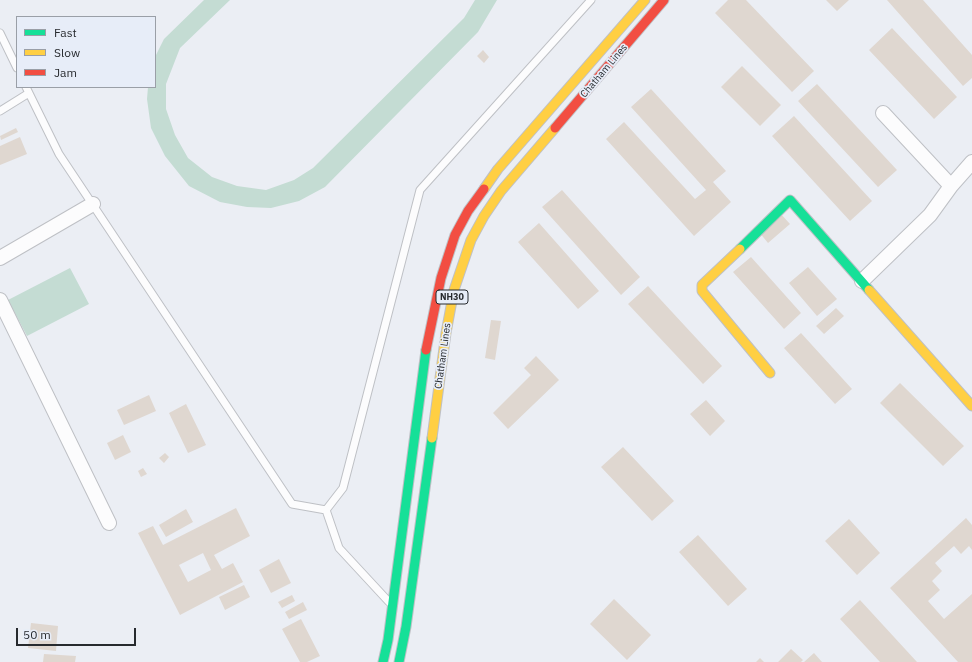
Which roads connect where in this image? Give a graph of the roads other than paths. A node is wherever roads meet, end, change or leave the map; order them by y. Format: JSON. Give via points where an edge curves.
{"nodes":[{"id":1,"x":591,"y":0,"type":"edge"},
{"id":2,"x":644,"y":0,"type":"edge"},
{"id":3,"x":659,"y":2,"type":"edge"},
{"id":4,"x":0,"y":33,"type":"edge"},
{"id":5,"x":16,"y":66,"type":"edge"},
{"id":6,"x":28,"y":90,"type":"edge"},
{"id":7,"x":0,"y":111,"type":"edge"},
{"id":8,"x":883,"y":113,"type":"dead end"},
{"id":9,"x":972,"y":162,"type":"edge"},
{"id":10,"x":951,"y":186,"type":"junction"},
{"id":11,"x":93,"y":204,"type":"junction"},
{"id":12,"x":0,"y":258,"type":"edge"},
{"id":13,"x":862,"y":281,"type":"junction"},
{"id":14,"x":0,"y":300,"type":"edge"},
{"id":15,"x":770,"y":373,"type":"dead end"},
{"id":16,"x":972,"y":406,"type":"edge"},
{"id":17,"x":326,"y":510,"type":"junction"},
{"id":18,"x":108,"y":523,"type":"dead end"},
{"id":19,"x":392,"y":606,"type":"junction"},
{"id":20,"x":383,"y":662,"type":"edge"},
{"id":21,"x":399,"y":662,"type":"edge"}],
"edges":[{"from":1,"to":17,"type":"lane","via":[[420,190],[343,488]]},
{"from":2,"to":19,"type":"main road","name":"Chatham Lines","number":"NH30","via":[[498,169],[455,235],[441,278],[427,342]]},
{"from":3,"to":21,"type":"main road","name":"Chatham Lines","number":"NH30","via":[[501,192],[471,240],[454,290],[446,333],[406,628]]},
{"from":4,"to":5,"type":"lane"},
{"from":6,"to":7,"type":"lane"},
{"from":6,"to":11,"type":"lane","via":[[59,154]]},
{"from":8,"to":10,"type":"street"},
{"from":9,"to":10,"type":"street"},
{"from":10,"to":13,"type":"street","via":[[930,215]]},
{"from":11,"to":12,"type":"street"},
{"from":11,"to":17,"type":"lane","via":[[292,504]]},
{"from":13,"to":15,"type":"main road","via":[[790,200],[702,285],[702,291]]},
{"from":13,"to":16,"type":"main road"},
{"from":14,"to":18,"type":"street"},
{"from":17,"to":19,"type":"lane","via":[[339,548]]},
{"from":19,"to":20,"type":"main road","name":"Chatham Lines","number":"NH30"}]}
